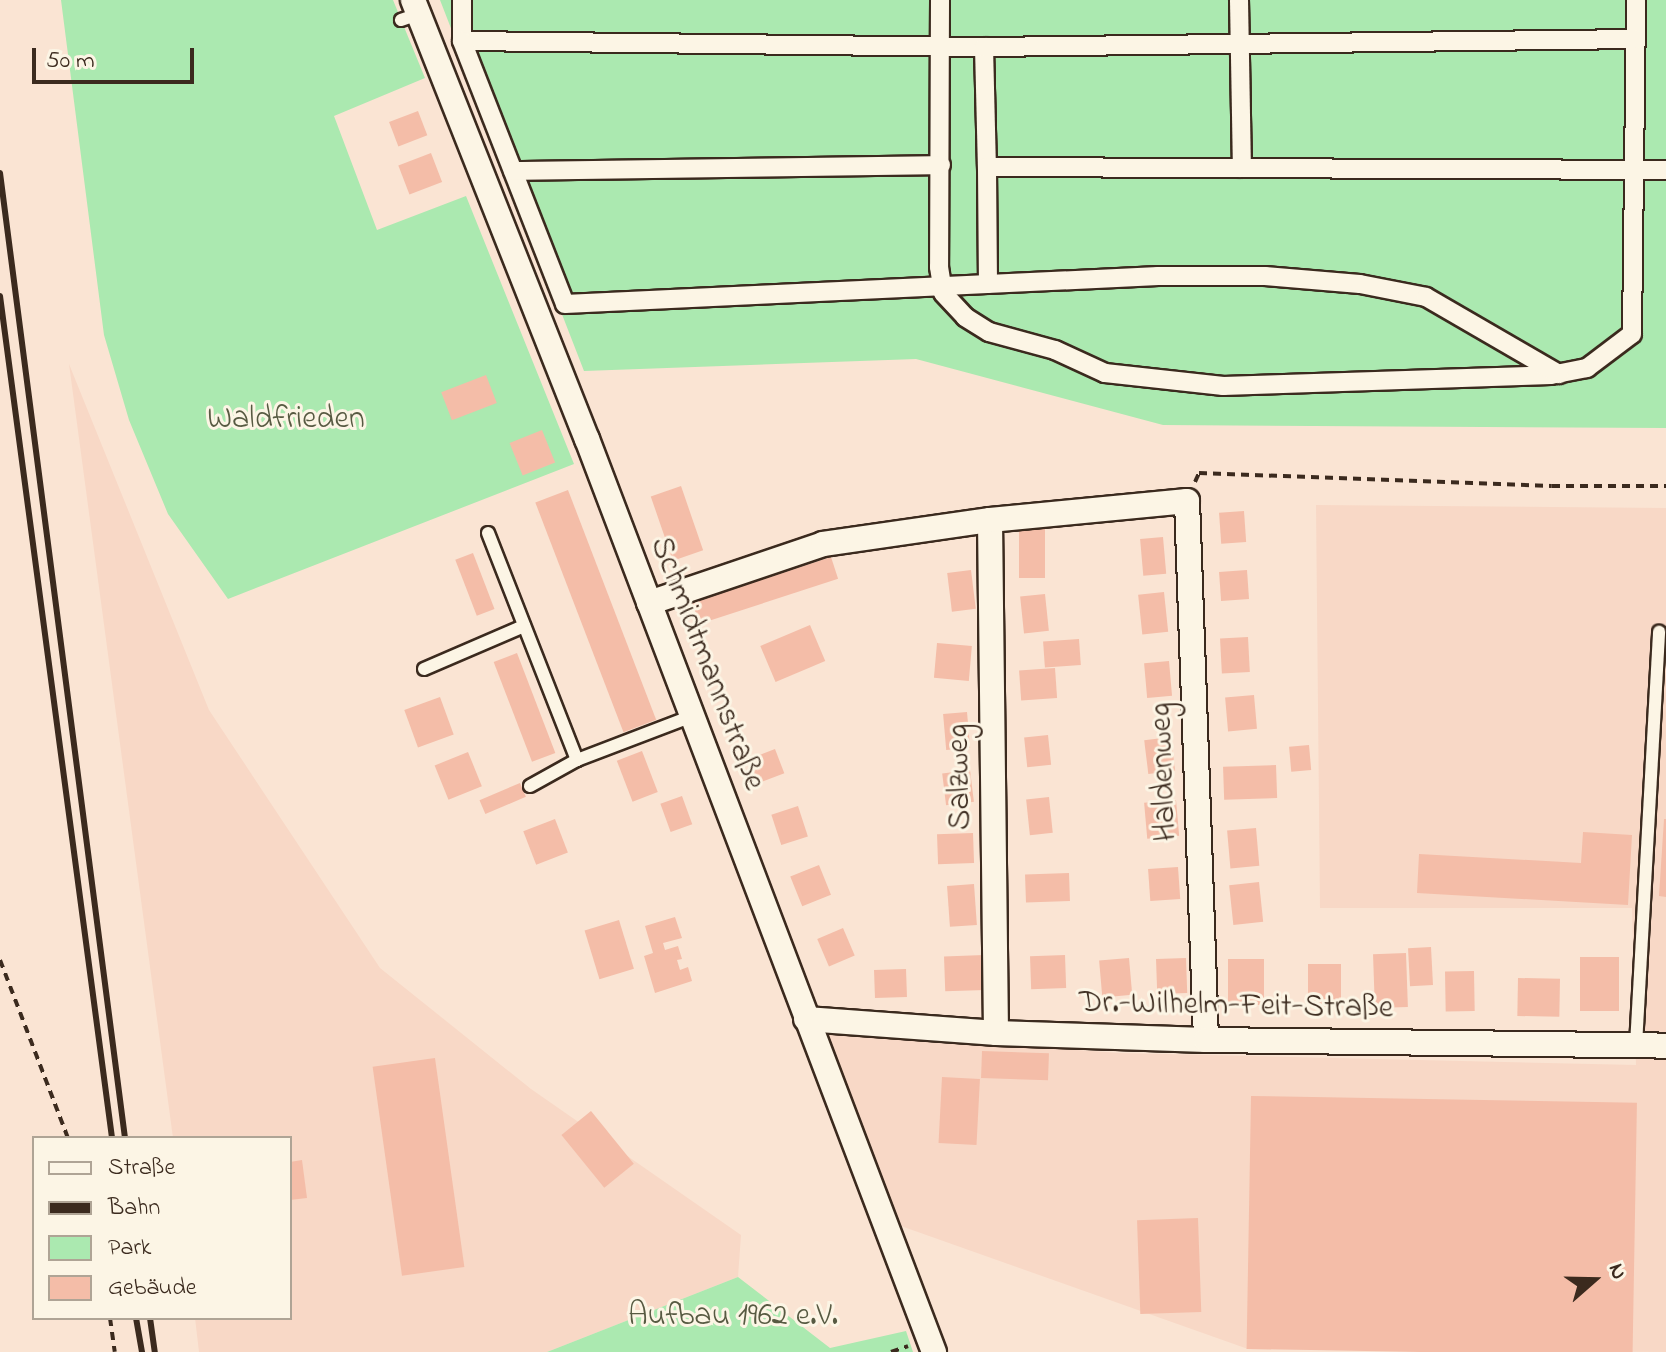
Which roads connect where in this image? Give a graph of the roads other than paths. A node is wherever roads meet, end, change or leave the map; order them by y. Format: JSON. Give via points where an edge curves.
{"nodes":[{"id":1,"x":462,"y":0,"type":"edge"},
{"id":2,"x":940,"y":0,"type":"edge"},
{"id":3,"x":1239,"y":0,"type":"edge"},
{"id":4,"x":1636,"y":0,"type":"edge"},
{"id":5,"x":411,"y":11,"type":"edge"},
{"id":6,"x":1635,"y":39,"type":"junction"},
{"id":7,"x":462,"y":41,"type":"junction"},
{"id":8,"x":941,"y":45,"type":"junction"},
{"id":9,"x":1241,"y":45,"type":"junction"},
{"id":10,"x":984,"y":47,"type":"junction"},
{"id":11,"x":941,"y":165,"type":"junction"},
{"id":12,"x":987,"y":167,"type":"junction"},
{"id":13,"x":1242,"y":168,"type":"junction"},
{"id":14,"x":1634,"y":169,"type":"junction"},
{"id":15,"x":1666,"y":170,"type":"edge"},
{"id":16,"x":513,"y":171,"type":"junction"},
{"id":17,"x":988,"y":284,"type":"junction"},
{"id":18,"x":942,"y":286,"type":"junction"},
{"id":19,"x":1559,"y":374,"type":"junction"},
{"id":20,"x":990,"y":520,"type":"junction"},
{"id":21,"x":488,"y":533,"type":"dead end"},
{"id":22,"x":649,"y":603,"type":"junction"},
{"id":23,"x":524,"y":626,"type":"junction"},
{"id":24,"x":1659,"y":632,"type":"dead end"},
{"id":25,"x":424,"y":669,"type":"dead end"},
{"id":26,"x":692,"y":716,"type":"junction"},
{"id":27,"x":577,"y":760,"type":"junction"},
{"id":28,"x":530,"y":786,"type":"dead end"},
{"id":29,"x":806,"y":1019,"type":"junction"},
{"id":30,"x":996,"y":1033,"type":"junction"},
{"id":31,"x":1206,"y":1040,"type":"junction"},
{"id":32,"x":1636,"y":1045,"type":"junction"},
{"id":33,"x":1666,"y":1046,"type":"edge"},
{"id":34,"x":934,"y":1352,"type":"edge"}],
"edges":[{"from":1,"to":7,"type":"street"},
{"from":2,"to":8,"type":"street"},
{"from":3,"to":9,"type":"street"},
{"from":4,"to":6,"type":"street"},
{"from":5,"to":22,"type":"street","name":"Schmidtmannstraße"},
{"from":6,"to":9,"type":"street"},
{"from":6,"to":14,"type":"street"},
{"from":7,"to":8,"type":"street"},
{"from":7,"to":16,"type":"street"},
{"from":8,"to":10,"type":"street"},
{"from":8,"to":11,"type":"street"},
{"from":9,"to":10,"type":"street"},
{"from":9,"to":13,"type":"street"},
{"from":10,"to":12,"type":"street"},
{"from":11,"to":16,"type":"street"},
{"from":11,"to":18,"type":"street"},
{"from":12,"to":13,"type":"street"},
{"from":12,"to":17,"type":"street"},
{"from":13,"to":14,"type":"street"},
{"from":14,"to":15,"type":"street"},
{"from":14,"to":19,"type":"street","via":[[1632,334],[1587,368]]},
{"from":16,"to":18,"type":"street","via":[[565,304]]},
{"from":17,"to":18,"type":"street"},
{"from":17,"to":19,"type":"street","via":[[1265,276],[1360,284],[1426,297]]},
{"from":18,"to":19,"type":"street","via":[[965,317],[989,332],[1055,350],[1105,373],[1223,386]]},
{"from":20,"to":22,"type":"street","via":[[823,544]]},
{"from":20,"to":30,"type":"street","name":"Salzweg"},
{"from":20,"to":31,"type":"street","name":"Haldenweg","via":[[1187,501]]},
{"from":21,"to":23,"type":"lane"},
{"from":22,"to":26,"type":"street","name":"Schmidtmannstraße"},
{"from":23,"to":25,"type":"lane"},
{"from":23,"to":27,"type":"lane"},
{"from":24,"to":32,"type":"lane"},
{"from":26,"to":27,"type":"lane"},
{"from":26,"to":29,"type":"street","name":"Schmidtmannstraße"},
{"from":27,"to":28,"type":"lane"},
{"from":29,"to":30,"type":"street","name":"Dr.-Wilhelm-Feit-Straße"},
{"from":29,"to":34,"type":"street","name":"Schmidtmannstraße"},
{"from":30,"to":31,"type":"street","name":"Dr.-Wilhelm-Feit-Straße"},
{"from":31,"to":32,"type":"street","name":"Dr.-Wilhelm-Feit-Straße"},
{"from":32,"to":33,"type":"street","name":"Dr.-Wilhelm-Feit-Straße"}]}
